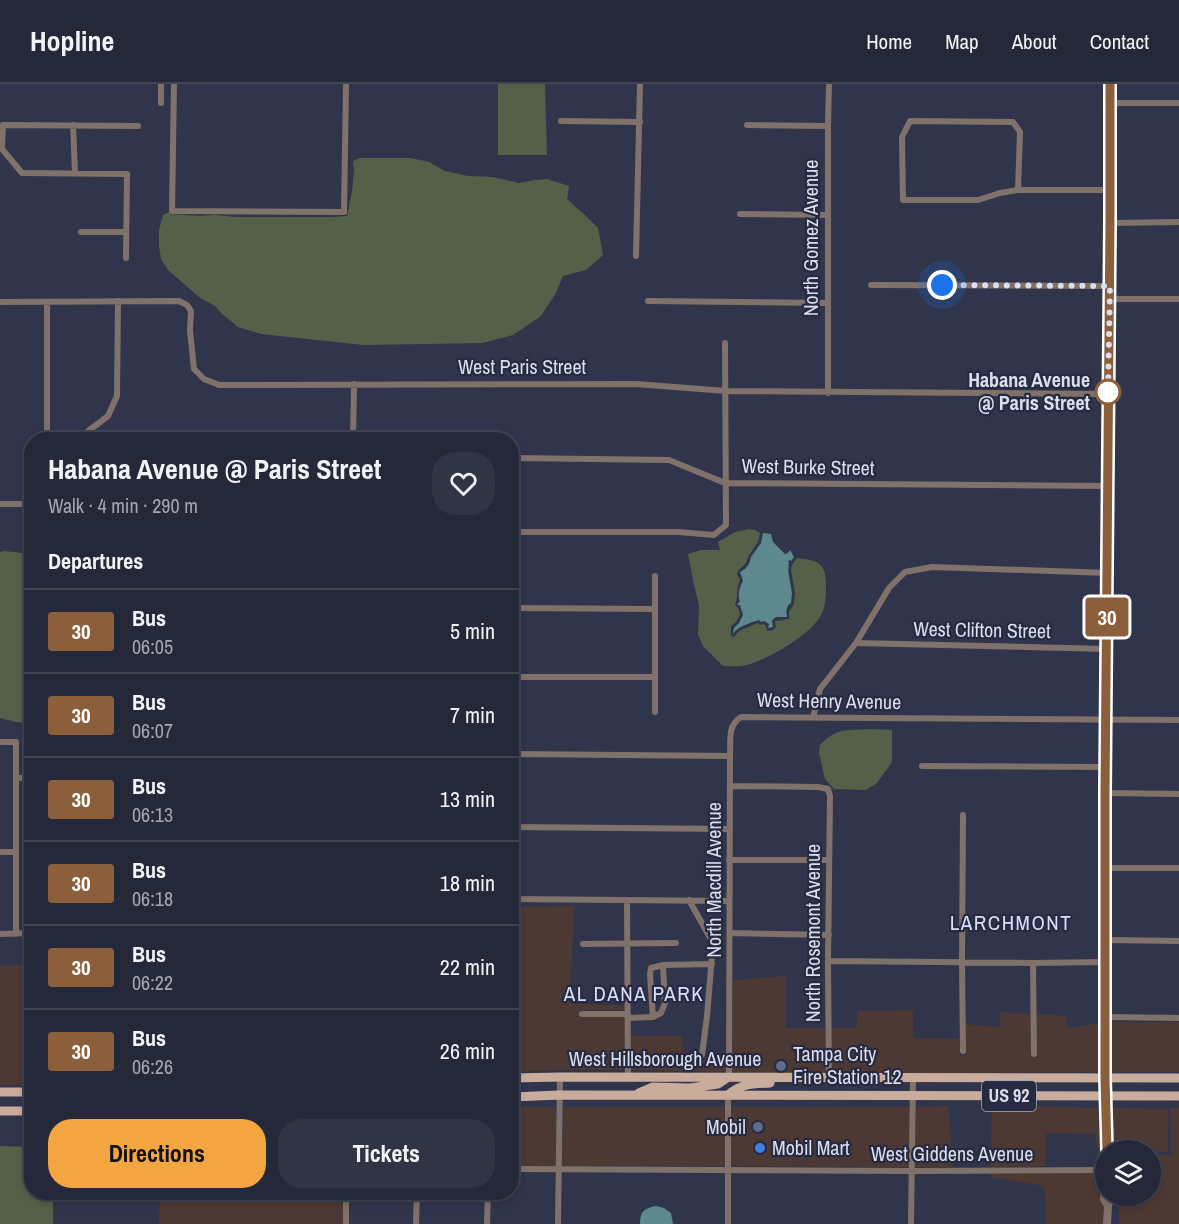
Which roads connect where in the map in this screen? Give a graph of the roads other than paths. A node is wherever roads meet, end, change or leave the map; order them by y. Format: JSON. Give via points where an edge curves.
{"nodes":[{"id":1,"x":161,"y":84,"type":"edge"},
{"id":2,"x":174,"y":84,"type":"edge"},
{"id":3,"x":346,"y":84,"type":"edge"},
{"id":4,"x":640,"y":84,"type":"edge"},
{"id":5,"x":829,"y":84,"type":"edge"},
{"id":6,"x":1110,"y":84,"type":"edge"},
{"id":7,"x":161,"y":103,"type":"dead end"},
{"id":8,"x":1110,"y":103,"type":"junction"},
{"id":9,"x":1179,"y":103,"type":"edge"},
{"id":10,"x":561,"y":121,"type":"dead end"},
{"id":11,"x":640,"y":122,"type":"junction"},
{"id":12,"x":74,"y":125,"type":"junction"},
{"id":13,"x":747,"y":125,"type":"dead end"},
{"id":14,"x":138,"y":126,"type":"dead end"},
{"id":15,"x":828,"y":126,"type":"junction"},
{"id":16,"x":1,"y":149,"type":"edge"},
{"id":17,"x":75,"y":173,"type":"junction"},
{"id":18,"x":1018,"y":190,"type":"junction"},
{"id":19,"x":1110,"y":190,"type":"junction"},
{"id":20,"x":740,"y":214,"type":"dead end"},
{"id":21,"x":828,"y":215,"type":"junction"},
{"id":22,"x":1110,"y":222,"type":"junction"},
{"id":23,"x":1179,"y":222,"type":"edge"},
{"id":24,"x":81,"y":232,"type":"dead end"},
{"id":25,"x":126,"y":232,"type":"junction"},
{"id":26,"x":636,"y":256,"type":"dead end"},
{"id":27,"x":126,"y":258,"type":"dead end"},
{"id":28,"x":871,"y":285,"type":"dead end"},
{"id":29,"x":1110,"y":286,"type":"junction"},
{"id":30,"x":1109,"y":299,"type":"junction"},
{"id":31,"x":1179,"y":299,"type":"edge"},
{"id":32,"x":117,"y":301,"type":"junction"},
{"id":33,"x":648,"y":301,"type":"dead end"},
{"id":34,"x":0,"y":302,"type":"edge"},
{"id":35,"x":47,"y":302,"type":"junction"},
{"id":36,"x":828,"y":303,"type":"junction"},
{"id":37,"x":724,"y":343,"type":"dead end"},
{"id":38,"x":354,"y":384,"type":"junction"},
{"id":39,"x":726,"y":391,"type":"junction"},
{"id":40,"x":828,"y":393,"type":"junction"},
{"id":41,"x":1108,"y":394,"type":"junction"},
{"id":42,"x":47,"y":432,"type":"edge"},
{"id":43,"x":87,"y":432,"type":"edge"},
{"id":44,"x":353,"y":432,"type":"edge"},
{"id":45,"x":519,"y":458,"type":"edge"},
{"id":46,"x":725,"y":483,"type":"junction"},
{"id":47,"x":1108,"y":486,"type":"junction"},
{"id":48,"x":0,"y":504,"type":"edge"},
{"id":49,"x":24,"y":504,"type":"edge"},
{"id":50,"x":519,"y":532,"type":"edge"},
{"id":51,"x":1108,"y":573,"type":"junction"},
{"id":52,"x":655,"y":576,"type":"dead end"},
{"id":53,"x":519,"y":608,"type":"edge"},
{"id":54,"x":655,"y":609,"type":"junction"},
{"id":55,"x":856,"y":644,"type":"junction"},
{"id":56,"x":1107,"y":649,"type":"junction"},
{"id":57,"x":519,"y":677,"type":"edge"},
{"id":58,"x":655,"y":677,"type":"junction"},
{"id":59,"x":655,"y":712,"type":"dead end"},
{"id":60,"x":813,"y":718,"type":"junction"},
{"id":61,"x":1106,"y":720,"type":"junction"},
{"id":62,"x":1179,"y":720,"type":"edge"},
{"id":63,"x":0,"y":742,"type":"edge"},
{"id":64,"x":519,"y":754,"type":"edge"},
{"id":65,"x":730,"y":756,"type":"junction"},
{"id":66,"x":922,"y":766,"type":"dead end"},
{"id":67,"x":1106,"y":767,"type":"junction"},
{"id":68,"x":17,"y":778,"type":"junction"},
{"id":69,"x":24,"y":778,"type":"edge"},
{"id":70,"x":731,"y":786,"type":"junction"},
{"id":71,"x":1105,"y":793,"type":"junction"},
{"id":72,"x":1179,"y":794,"type":"edge"},
{"id":73,"x":963,"y":815,"type":"dead end"},
{"id":74,"x":519,"y":827,"type":"edge"},
{"id":75,"x":730,"y":829,"type":"junction"},
{"id":76,"x":0,"y":852,"type":"edge"},
{"id":77,"x":15,"y":852,"type":"junction"},
{"id":78,"x":729,"y":860,"type":"junction"},
{"id":79,"x":829,"y":860,"type":"junction"},
{"id":80,"x":1106,"y":868,"type":"junction"},
{"id":81,"x":1179,"y":868,"type":"edge"},
{"id":82,"x":519,"y":900,"type":"edge"},
{"id":83,"x":627,"y":900,"type":"junction"},
{"id":84,"x":689,"y":900,"type":"junction"},
{"id":85,"x":729,"y":902,"type":"junction"},
{"id":86,"x":730,"y":933,"type":"junction"},
{"id":87,"x":0,"y":934,"type":"edge"},
{"id":88,"x":16,"y":934,"type":"junction"},
{"id":89,"x":24,"y":934,"type":"edge"},
{"id":90,"x":829,"y":935,"type":"junction"},
{"id":91,"x":1106,"y":940,"type":"junction"},
{"id":92,"x":1179,"y":941,"type":"edge"},
{"id":93,"x":627,"y":943,"type":"junction"},
{"id":94,"x":676,"y":943,"type":"dead end"},
{"id":95,"x":584,"y":944,"type":"dead end"},
{"id":96,"x":828,"y":961,"type":"junction"},
{"id":97,"x":962,"y":962,"type":"junction"},
{"id":98,"x":1106,"y":962,"type":"junction"},
{"id":99,"x":1033,"y":963,"type":"junction"},
{"id":100,"x":712,"y":964,"type":"junction"},
{"id":101,"x":663,"y":966,"type":"junction"},
{"id":102,"x":582,"y":1014,"type":"dead end"},
{"id":103,"x":628,"y":1016,"type":"junction"},
{"id":104,"x":653,"y":1017,"type":"junction"},
{"id":105,"x":1105,"y":1017,"type":"junction"},
{"id":106,"x":1179,"y":1018,"type":"edge"},
{"id":107,"x":963,"y":1052,"type":"dead end"},
{"id":108,"x":702,"y":1054,"type":"dead end"},
{"id":109,"x":1034,"y":1054,"type":"dead end"},
{"id":110,"x":560,"y":1077,"type":"junction"},
{"id":111,"x":628,"y":1077,"type":"junction"},
{"id":112,"x":729,"y":1077,"type":"junction"},
{"id":113,"x":913,"y":1077,"type":"junction"},
{"id":114,"x":519,"y":1078,"type":"edge"},
{"id":115,"x":829,"y":1078,"type":"junction"},
{"id":116,"x":1105,"y":1078,"type":"junction"},
{"id":117,"x":1179,"y":1078,"type":"edge"},
{"id":118,"x":0,"y":1092,"type":"edge"},
{"id":119,"x":24,"y":1092,"type":"edge"},
{"id":120,"x":560,"y":1095,"type":"junction"},
{"id":121,"x":634,"y":1095,"type":"junction"},
{"id":122,"x":728,"y":1095,"type":"junction"},
{"id":123,"x":519,"y":1096,"type":"edge"},
{"id":124,"x":912,"y":1096,"type":"junction"},
{"id":125,"x":1106,"y":1096,"type":"junction"},
{"id":126,"x":1179,"y":1096,"type":"edge"},
{"id":127,"x":0,"y":1111,"type":"edge"},
{"id":128,"x":24,"y":1111,"type":"edge"},
{"id":129,"x":1107,"y":1140,"type":"edge"},
{"id":130,"x":519,"y":1169,"type":"edge"},
{"id":131,"x":559,"y":1169,"type":"junction"},
{"id":132,"x":728,"y":1170,"type":"junction"},
{"id":133,"x":1095,"y":1170,"type":"edge"},
{"id":134,"x":912,"y":1171,"type":"junction"},
{"id":135,"x":346,"y":1200,"type":"edge"},
{"id":136,"x":417,"y":1200,"type":"edge"},
{"id":137,"x":488,"y":1200,"type":"edge"},
{"id":138,"x":1108,"y":1206,"type":"edge"},
{"id":139,"x":346,"y":1224,"type":"edge"},
{"id":140,"x":416,"y":1224,"type":"edge"},
{"id":141,"x":487,"y":1224,"type":"edge"},
{"id":142,"x":558,"y":1224,"type":"edge"},
{"id":143,"x":728,"y":1224,"type":"edge"},
{"id":144,"x":911,"y":1224,"type":"edge"},
{"id":145,"x":1107,"y":1224,"type":"edge"}],
"edges":[{"from":1,"to":7,"type":"street"},
{"from":2,"to":3,"type":"street","via":[[172,211],[344,213]]},
{"from":4,"to":11,"type":"street"},
{"from":5,"to":15,"type":"street","name":"North Gomez Avenue"},
{"from":6,"to":8,"type":"street"},
{"from":8,"to":9,"type":"street"},
{"from":8,"to":19,"type":"street"},
{"from":10,"to":11,"type":"street"},
{"from":11,"to":26,"type":"street"},
{"from":12,"to":14,"type":"street"},
{"from":12,"to":16,"type":"street","via":[[3,124]]},
{"from":12,"to":17,"type":"street"},
{"from":13,"to":15,"type":"street"},
{"from":15,"to":21,"type":"street","name":"North Gomez Avenue"},
{"from":16,"to":17,"type":"street","via":[[22,173]]},
{"from":17,"to":25,"type":"street","via":[[127,174]]},
{"from":18,"to":18,"type":"street","via":[[1020,132],[1013,122],[910,121],[902,137],[903,200],[978,200]]},
{"from":18,"to":19,"type":"street"},
{"from":19,"to":22,"type":"street"},
{"from":20,"to":21,"type":"street"},
{"from":21,"to":36,"type":"street","name":"North Gomez Avenue"},
{"from":22,"to":23,"type":"street"},
{"from":22,"to":29,"type":"street"},
{"from":24,"to":25,"type":"street"},
{"from":25,"to":27,"type":"street"},
{"from":28,"to":29,"type":"street"},
{"from":29,"to":30,"type":"street"},
{"from":30,"to":31,"type":"street"},
{"from":30,"to":41,"type":"street"},
{"from":32,"to":35,"type":"street","name":"West Paris Street"},
{"from":32,"to":38,"type":"street","name":"West Paris Street","via":[[178,301],[187,305],[191,311],[194,369],[204,379],[219,385]]},
{"from":32,"to":43,"type":"street","via":[[117,396],[108,416]]},
{"from":33,"to":36,"type":"street"},
{"from":34,"to":35,"type":"street","name":"West Paris Street"},
{"from":35,"to":42,"type":"street"},
{"from":36,"to":40,"type":"street","name":"North Gomez Avenue"},
{"from":37,"to":39,"type":"street"},
{"from":38,"to":39,"type":"street","name":"West Paris Street","via":[[636,384]]},
{"from":38,"to":44,"type":"street"},
{"from":39,"to":40,"type":"street","name":"West Paris Street"},
{"from":39,"to":46,"type":"street"},
{"from":40,"to":41,"type":"street","name":"West Paris Street"},
{"from":41,"to":47,"type":"street"},
{"from":45,"to":46,"type":"street","name":"West Burke Street","via":[[669,460]]},
{"from":46,"to":47,"type":"street","name":"West Burke Street"},
{"from":46,"to":50,"type":"street","via":[[726,525],[714,535]]},
{"from":47,"to":51,"type":"street"},
{"from":48,"to":49,"type":"street"},
{"from":51,"to":55,"type":"street","via":[[932,567],[906,572],[889,588]]},
{"from":51,"to":56,"type":"street"},
{"from":52,"to":54,"type":"street"},
{"from":53,"to":54,"type":"street"},
{"from":54,"to":58,"type":"street"},
{"from":55,"to":56,"type":"street","name":"West Clifton Street"},
{"from":55,"to":60,"type":"street","via":[[820,689]]},
{"from":56,"to":61,"type":"street"},
{"from":57,"to":58,"type":"street"},
{"from":58,"to":59,"type":"street"},
{"from":60,"to":61,"type":"street","name":"West Henry Avenue"},
{"from":60,"to":65,"type":"street","name":"West Henry Avenue","via":[[741,717],[732,726]]},
{"from":61,"to":62,"type":"street","name":"West Henry Avenue"},
{"from":61,"to":67,"type":"street"},
{"from":63,"to":68,"type":"street","via":[[16,742]]},
{"from":64,"to":65,"type":"street"},
{"from":65,"to":70,"type":"street","name":"North Macdill Avenue"},
{"from":66,"to":67,"type":"street"},
{"from":67,"to":71,"type":"street"},
{"from":68,"to":69,"type":"street"},
{"from":68,"to":77,"type":"street"},
{"from":70,"to":75,"type":"street","name":"North Macdill Avenue"},
{"from":70,"to":79,"type":"street","name":"North Rosemont Avenue","via":[[828,789]]},
{"from":71,"to":72,"type":"street"},
{"from":71,"to":80,"type":"street"},
{"from":73,"to":97,"type":"street"},
{"from":74,"to":75,"type":"street"},
{"from":75,"to":78,"type":"street","name":"North Macdill Avenue"},
{"from":76,"to":77,"type":"street"},
{"from":77,"to":88,"type":"street"},
{"from":78,"to":79,"type":"street"},
{"from":78,"to":85,"type":"street","name":"North Macdill Avenue"},
{"from":79,"to":90,"type":"street","name":"North Rosemont Avenue"},
{"from":80,"to":81,"type":"street"},
{"from":80,"to":91,"type":"street"},
{"from":82,"to":83,"type":"street"},
{"from":83,"to":84,"type":"street"},
{"from":83,"to":93,"type":"street"},
{"from":84,"to":85,"type":"street"},
{"from":84,"to":100,"type":"street","via":[[713,943]]},
{"from":85,"to":86,"type":"street","name":"North Macdill Avenue"},
{"from":86,"to":90,"type":"street"},
{"from":86,"to":112,"type":"street","name":"North Macdill Avenue"},
{"from":87,"to":88,"type":"street"},
{"from":88,"to":89,"type":"street"},
{"from":90,"to":96,"type":"street","name":"North Rosemont Avenue"},
{"from":91,"to":92,"type":"street"},
{"from":91,"to":98,"type":"street"},
{"from":93,"to":94,"type":"street"},
{"from":93,"to":95,"type":"street"},
{"from":93,"to":103,"type":"street"},
{"from":96,"to":97,"type":"street"},
{"from":96,"to":115,"type":"street","name":"North Rosemont Avenue"},
{"from":97,"to":99,"type":"street"},
{"from":97,"to":107,"type":"street"},
{"from":98,"to":99,"type":"street"},
{"from":98,"to":105,"type":"street"},
{"from":99,"to":109,"type":"street"},
{"from":100,"to":101,"type":"street"},
{"from":100,"to":108,"type":"street"},
{"from":101,"to":104,"type":"street","via":[[665,1003],[661,1013]]},
{"from":101,"to":104,"type":"street","via":[[651,968]]},
{"from":102,"to":103,"type":"street"},
{"from":103,"to":104,"type":"street"},
{"from":103,"to":111,"type":"street"},
{"from":105,"to":106,"type":"street"},
{"from":105,"to":116,"type":"street"},
{"from":110,"to":111,"type":"main road","name":"West Hillsborough Avenue","number":"US 92"},
{"from":110,"to":114,"type":"main road","name":"West Hillsborough Avenue","number":"US 92"},
{"from":110,"to":120,"type":"street"},
{"from":111,"to":112,"type":"main road","name":"West Hillsborough Avenue","number":"US 92"},
{"from":112,"to":115,"type":"main road","name":"West Hillsborough Avenue","number":"US 92"},
{"from":112,"to":121,"type":"main road","via":[[718,1084],[652,1087]]},
{"from":113,"to":115,"type":"main road","name":"West Hillsborough Avenue","number":"US 92"},
{"from":113,"to":116,"type":"main road","name":"West Hillsborough Avenue","number":"US 92"},
{"from":113,"to":124,"type":"street"},
{"from":115,"to":122,"type":"main road","via":[[823,1083],[742,1086]]},
{"from":116,"to":117,"type":"main road","name":"West Hillsborough Avenue","number":"US 92"},
{"from":116,"to":125,"type":"street"},
{"from":118,"to":119,"type":"main road"},
{"from":120,"to":121,"type":"main road","name":"West Hillsborough Avenue","number":"US 92"},
{"from":120,"to":123,"type":"main road","name":"West Hillsborough Avenue","number":"US 92"},
{"from":120,"to":131,"type":"street"},
{"from":121,"to":122,"type":"main road","name":"West Hillsborough Avenue","number":"US 92"},
{"from":122,"to":124,"type":"main road","name":"West Hillsborough Avenue","number":"US 92"},
{"from":122,"to":132,"type":"street"},
{"from":124,"to":125,"type":"main road","name":"West Hillsborough Avenue","number":"US 92"},
{"from":124,"to":134,"type":"street"},
{"from":125,"to":126,"type":"main road","name":"West Hillsborough Avenue","number":"US 92"},
{"from":125,"to":129,"type":"street"},
{"from":127,"to":128,"type":"main road"},
{"from":130,"to":131,"type":"street","name":"West Giddens Avenue"},
{"from":131,"to":132,"type":"street","name":"West Giddens Avenue"},
{"from":131,"to":142,"type":"street"},
{"from":132,"to":134,"type":"street","name":"West Giddens Avenue"},
{"from":132,"to":143,"type":"street"},
{"from":133,"to":134,"type":"street","name":"West Giddens Avenue"},
{"from":134,"to":144,"type":"street"},
{"from":135,"to":139,"type":"street"},
{"from":136,"to":140,"type":"street"},
{"from":137,"to":141,"type":"street"},
{"from":138,"to":145,"type":"street"}]}
